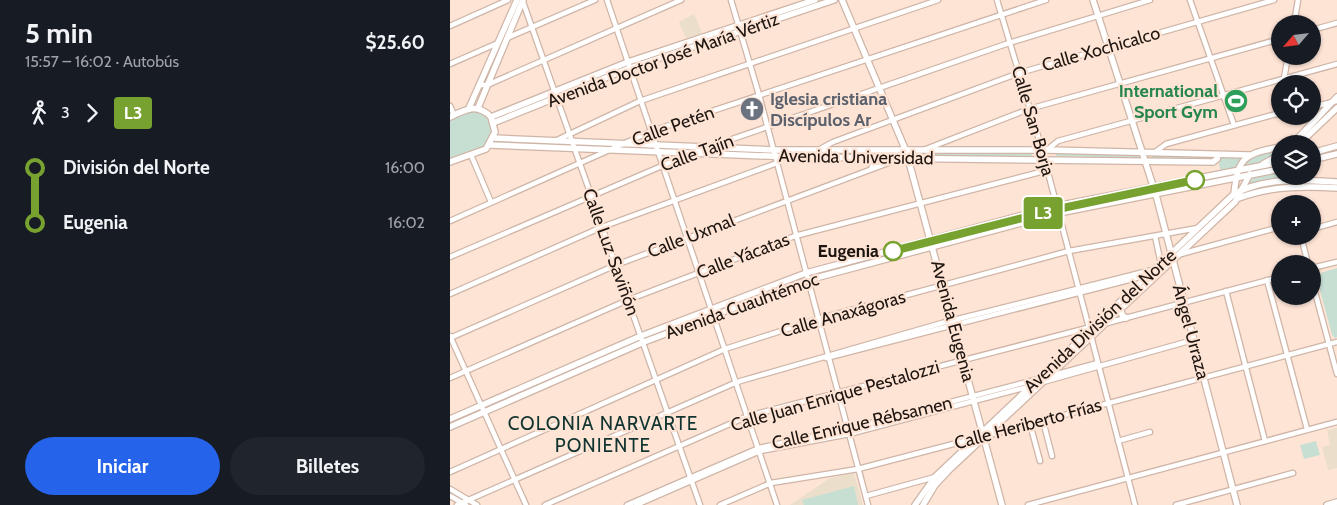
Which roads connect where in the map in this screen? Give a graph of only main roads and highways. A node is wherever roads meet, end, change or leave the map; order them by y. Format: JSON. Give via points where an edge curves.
{"nodes":[{"id":1,"x":521,"y":0,"type":"edge"},
{"id":2,"x":815,"y":0,"type":"edge"},
{"id":3,"x":834,"y":0,"type":"edge"},
{"id":4,"x":842,"y":0,"type":"edge"},
{"id":5,"x":1093,"y":0,"type":"edge"},
{"id":6,"x":741,"y":28,"type":"junction"},
{"id":7,"x":556,"y":94,"type":"junction"},
{"id":8,"x":1337,"y":97,"type":"edge"},
{"id":9,"x":1334,"y":102,"type":"edge"},
{"id":10,"x":469,"y":108,"type":"junction"},
{"id":11,"x":478,"y":108,"type":"junction"},
{"id":12,"x":1337,"y":108,"type":"edge"},
{"id":13,"x":452,"y":116,"type":"edge"},
{"id":14,"x":491,"y":117,"type":"junction"},
{"id":15,"x":493,"y":123,"type":"junction"},
{"id":16,"x":1301,"y":135,"type":"edge"},
{"id":17,"x":1308,"y":135,"type":"edge"},
{"id":18,"x":493,"y":138,"type":"junction"},
{"id":19,"x":490,"y":145,"type":"junction"},
{"id":20,"x":551,"y":145,"type":"junction"},
{"id":21,"x":574,"y":145,"type":"junction"},
{"id":22,"x":1337,"y":146,"type":"edge"},
{"id":23,"x":657,"y":149,"type":"junction"},
{"id":24,"x":1271,"y":149,"type":"edge"},
{"id":25,"x":1321,"y":150,"type":"edge"},
{"id":26,"x":906,"y":151,"type":"junction"},
{"id":27,"x":1143,"y":152,"type":"junction"},
{"id":28,"x":774,"y":153,"type":"junction"},
{"id":29,"x":1337,"y":154,"type":"edge"},
{"id":30,"x":1218,"y":155,"type":"junction"},
{"id":31,"x":1249,"y":155,"type":"junction"},
{"id":32,"x":871,"y":158,"type":"junction"},
{"id":33,"x":1321,"y":158,"type":"edge"},
{"id":34,"x":908,"y":159,"type":"junction"},
{"id":35,"x":1145,"y":160,"type":"junction"},
{"id":36,"x":1271,"y":160,"type":"edge"},
{"id":37,"x":450,"y":162,"type":"edge"},
{"id":38,"x":1271,"y":164,"type":"edge"},
{"id":39,"x":872,"y":168,"type":"road end"},
{"id":40,"x":1255,"y":168,"type":"junction"},
{"id":41,"x":1238,"y":171,"type":"junction"},
{"id":42,"x":1271,"y":171,"type":"edge"},
{"id":43,"x":1248,"y":176,"type":"junction"},
{"id":44,"x":1236,"y":179,"type":"junction"},
{"id":45,"x":1321,"y":181,"type":"edge"},
{"id":46,"x":1337,"y":182,"type":"edge"},
{"id":47,"x":1271,"y":184,"type":"edge"},
{"id":48,"x":1321,"y":185,"type":"edge"},
{"id":49,"x":1324,"y":187,"type":"junction"},
{"id":50,"x":1154,"y":188,"type":"junction"},
{"id":51,"x":1337,"y":188,"type":"edge"},
{"id":52,"x":1243,"y":189,"type":"junction"},
{"id":53,"x":1156,"y":195,"type":"junction"},
{"id":54,"x":1236,"y":196,"type":"junction"},
{"id":55,"x":931,"y":239,"type":"junction"},
{"id":56,"x":933,"y":246,"type":"junction"},
{"id":57,"x":1170,"y":255,"type":"junction"},
{"id":58,"x":1172,"y":262,"type":"junction"},
{"id":59,"x":1122,"y":310,"type":"junction"},
{"id":60,"x":713,"y":312,"type":"junction"},
{"id":61,"x":1126,"y":318,"type":"road end"},
{"id":62,"x":1090,"y":332,"type":"junction"},
{"id":63,"x":1041,"y":380,"type":"junction"},
{"id":64,"x":450,"y":419,"type":"edge"},
{"id":65,"x":450,"y":427,"type":"edge"},
{"id":66,"x":984,"y":434,"type":"junction"},
{"id":67,"x":958,"y":443,"type":"road end"},
{"id":68,"x":963,"y":450,"type":"junction"},
{"id":69,"x":1337,"y":502,"type":"edge"},
{"id":70,"x":915,"y":505,"type":"edge"},
{"id":71,"x":923,"y":505,"type":"edge"},
{"id":72,"x":1002,"y":505,"type":"edge"},
{"id":73,"x":1238,"y":505,"type":"edge"},
{"id":74,"x":1327,"y":505,"type":"edge"}],
"edges":[{"from":1,"to":10,"type":"main road","via":[[498,42]]},
{"from":1,"to":11,"type":"main road"},
{"from":2,"to":6,"type":"main road","name":"Avenida Doctor José María Vértiz"},
{"from":3,"to":6,"type":"main road","name":"Avenida Doctor José María Vértiz"},
{"from":4,"to":26,"type":"main road","name":"Avenida Eugenia"},
{"from":5,"to":27,"type":"main road"},
{"from":6,"to":7,"type":"main road","name":"Avenida Doctor José María Vértiz","via":[[629,65]]},
{"from":7,"to":14,"type":"main road","name":"Avenida Doctor José María Vértiz"},
{"from":7,"to":15,"type":"main road","name":"Avenida Doctor José María Vértiz"},
{"from":8,"to":9,"type":"main road"},
{"from":9,"to":16,"type":"main road"},
{"from":10,"to":11,"type":"main road"},
{"from":10,"to":13,"type":"main road"},
{"from":11,"to":14,"type":"main road"},
{"from":12,"to":17,"type":"main road"},
{"from":14,"to":15,"type":"main road"},
{"from":15,"to":18,"type":"main road"},
{"from":18,"to":19,"type":"main road"},
{"from":18,"to":20,"type":"main road","name":"Avenida Universidad"},
{"from":19,"to":20,"type":"main road","name":"Avenida Universidad"},
{"from":19,"to":37,"type":"main road"},
{"from":20,"to":21,"type":"main road","name":"Avenida Universidad"},
{"from":21,"to":23,"type":"main road","name":"Avenida Universidad"},
{"from":21,"to":23,"type":"main road","name":"Avenida Universidad","via":[[611,150]]},
{"from":22,"to":25,"type":"main road"},
{"from":23,"to":28,"type":"main road","name":"Avenida Universidad","via":[[708,148]]},
{"from":23,"to":28,"type":"main road","name":"Avenida Universidad","via":[[692,153]]},
{"from":24,"to":31,"type":"main road"},
{"from":26,"to":27,"type":"main road","name":"Avenida Universidad"},
{"from":26,"to":28,"type":"main road","name":"Avenida Universidad"},
{"from":26,"to":34,"type":"main road","name":"Avenida Eugenia"},
{"from":27,"to":30,"type":"main road","name":"Avenida Universidad"},
{"from":27,"to":35,"type":"main road","name":"Ángel Urraza"},
{"from":28,"to":32,"type":"main road","name":"Avenida Universidad"},
{"from":29,"to":33,"type":"main road"},
{"from":30,"to":31,"type":"main road","name":"Avenida Universidad"},
{"from":30,"to":35,"type":"main road","name":"Avenida Universidad","via":[[1213,162]]},
{"from":31,"to":41,"type":"main road","via":[[1243,159]]},
{"from":32,"to":34,"type":"main road","name":"Avenida Universidad"},
{"from":32,"to":39,"type":"main road","via":[[875,163]]},
{"from":34,"to":35,"type":"main road","name":"Avenida Universidad"},
{"from":34,"to":55,"type":"main road","name":"Avenida Eugenia"},
{"from":35,"to":50,"type":"main road","name":"Ángel Urraza"},
{"from":36,"to":40,"type":"main road","name":"Avenida División del Norte"},
{"from":38,"to":40,"type":"main road","name":"Avenida Cuauhtémoc"},
{"from":40,"to":41,"type":"main road","name":"Avenida Cuauhtémoc"},
{"from":40,"to":43,"type":"main road","name":"Avenida División del Norte"},
{"from":41,"to":44,"type":"main road"},
{"from":41,"to":50,"type":"main road","name":"Avenida Cuauhtémoc"},
{"from":42,"to":43,"type":"main road","name":"Avenida Cuauhtémoc"},
{"from":43,"to":44,"type":"main road","name":"Avenida Cuauhtémoc"},
{"from":43,"to":52,"type":"main road","name":"Avenida División del Norte"},
{"from":44,"to":53,"type":"main road","name":"Avenida Cuauhtémoc"},
{"from":44,"to":54,"type":"main road"},
{"from":45,"to":46,"type":"main road"},
{"from":47,"to":52,"type":"main road"},
{"from":48,"to":49,"type":"main road"},
{"from":49,"to":51,"type":"main road"},
{"from":49,"to":54,"type":"main road","via":[[1287,188]]},
{"from":50,"to":53,"type":"main road","name":"Ángel Urraza"},
{"from":50,"to":55,"type":"main road","name":"Avenida Cuauhtémoc","via":[[1057,206]]},
{"from":52,"to":54,"type":"main road","name":"Avenida División del Norte"},
{"from":53,"to":56,"type":"main road","name":"Avenida Cuauhtémoc","via":[[1059,213]]},
{"from":53,"to":57,"type":"main road","name":"Ángel Urraza"},
{"from":54,"to":57,"type":"main road","name":"Avenida División del Norte"},
{"from":54,"to":58,"type":"main road","name":"Avenida División del Norte"},
{"from":55,"to":56,"type":"main road","name":"Avenida Eugenia"},
{"from":55,"to":60,"type":"main road","name":"Avenida Cuauhtémoc","via":[[806,273]]},
{"from":56,"to":60,"type":"main road","name":"Avenida Cuauhtémoc","via":[[808,280]]},
{"from":56,"to":66,"type":"main road","name":"Avenida Eugenia"},
{"from":57,"to":58,"type":"main road","name":"Ángel Urraza"},
{"from":57,"to":62,"type":"main road","name":"Avenida División del Norte"},
{"from":58,"to":59,"type":"main road","name":"Avenida División del Norte"},
{"from":58,"to":73,"type":"main road","name":"Ángel Urraza"},
{"from":59,"to":61,"type":"main road"},
{"from":59,"to":62,"type":"main road","name":"Avenida División del Norte"},
{"from":60,"to":64,"type":"main road","name":"Avenida Cuauhtémoc","via":[[641,336]]},
{"from":60,"to":65,"type":"main road","name":"Avenida Cuauhtémoc"},
{"from":62,"to":63,"type":"main road","name":"Avenida División del Norte"},
{"from":62,"to":63,"type":"main road","name":"Avenida División del Norte","via":[[1050,376]]},
{"from":63,"to":66,"type":"main road","name":"Avenida División del Norte"},
{"from":63,"to":66,"type":"main road","name":"Avenida División del Norte","via":[[1032,385]]},
{"from":66,"to":68,"type":"main road","name":"Avenida División del Norte"},
{"from":66,"to":71,"type":"main road","name":"Avenida División del Norte","via":[[942,477]]},
{"from":66,"to":72,"type":"main road","name":"Avenida Eugenia"},
{"from":67,"to":68,"type":"main road"},
{"from":68,"to":70,"type":"main road","name":"Avenida División del Norte","via":[[936,477]]},
{"from":69,"to":74,"type":"main road"}]}
